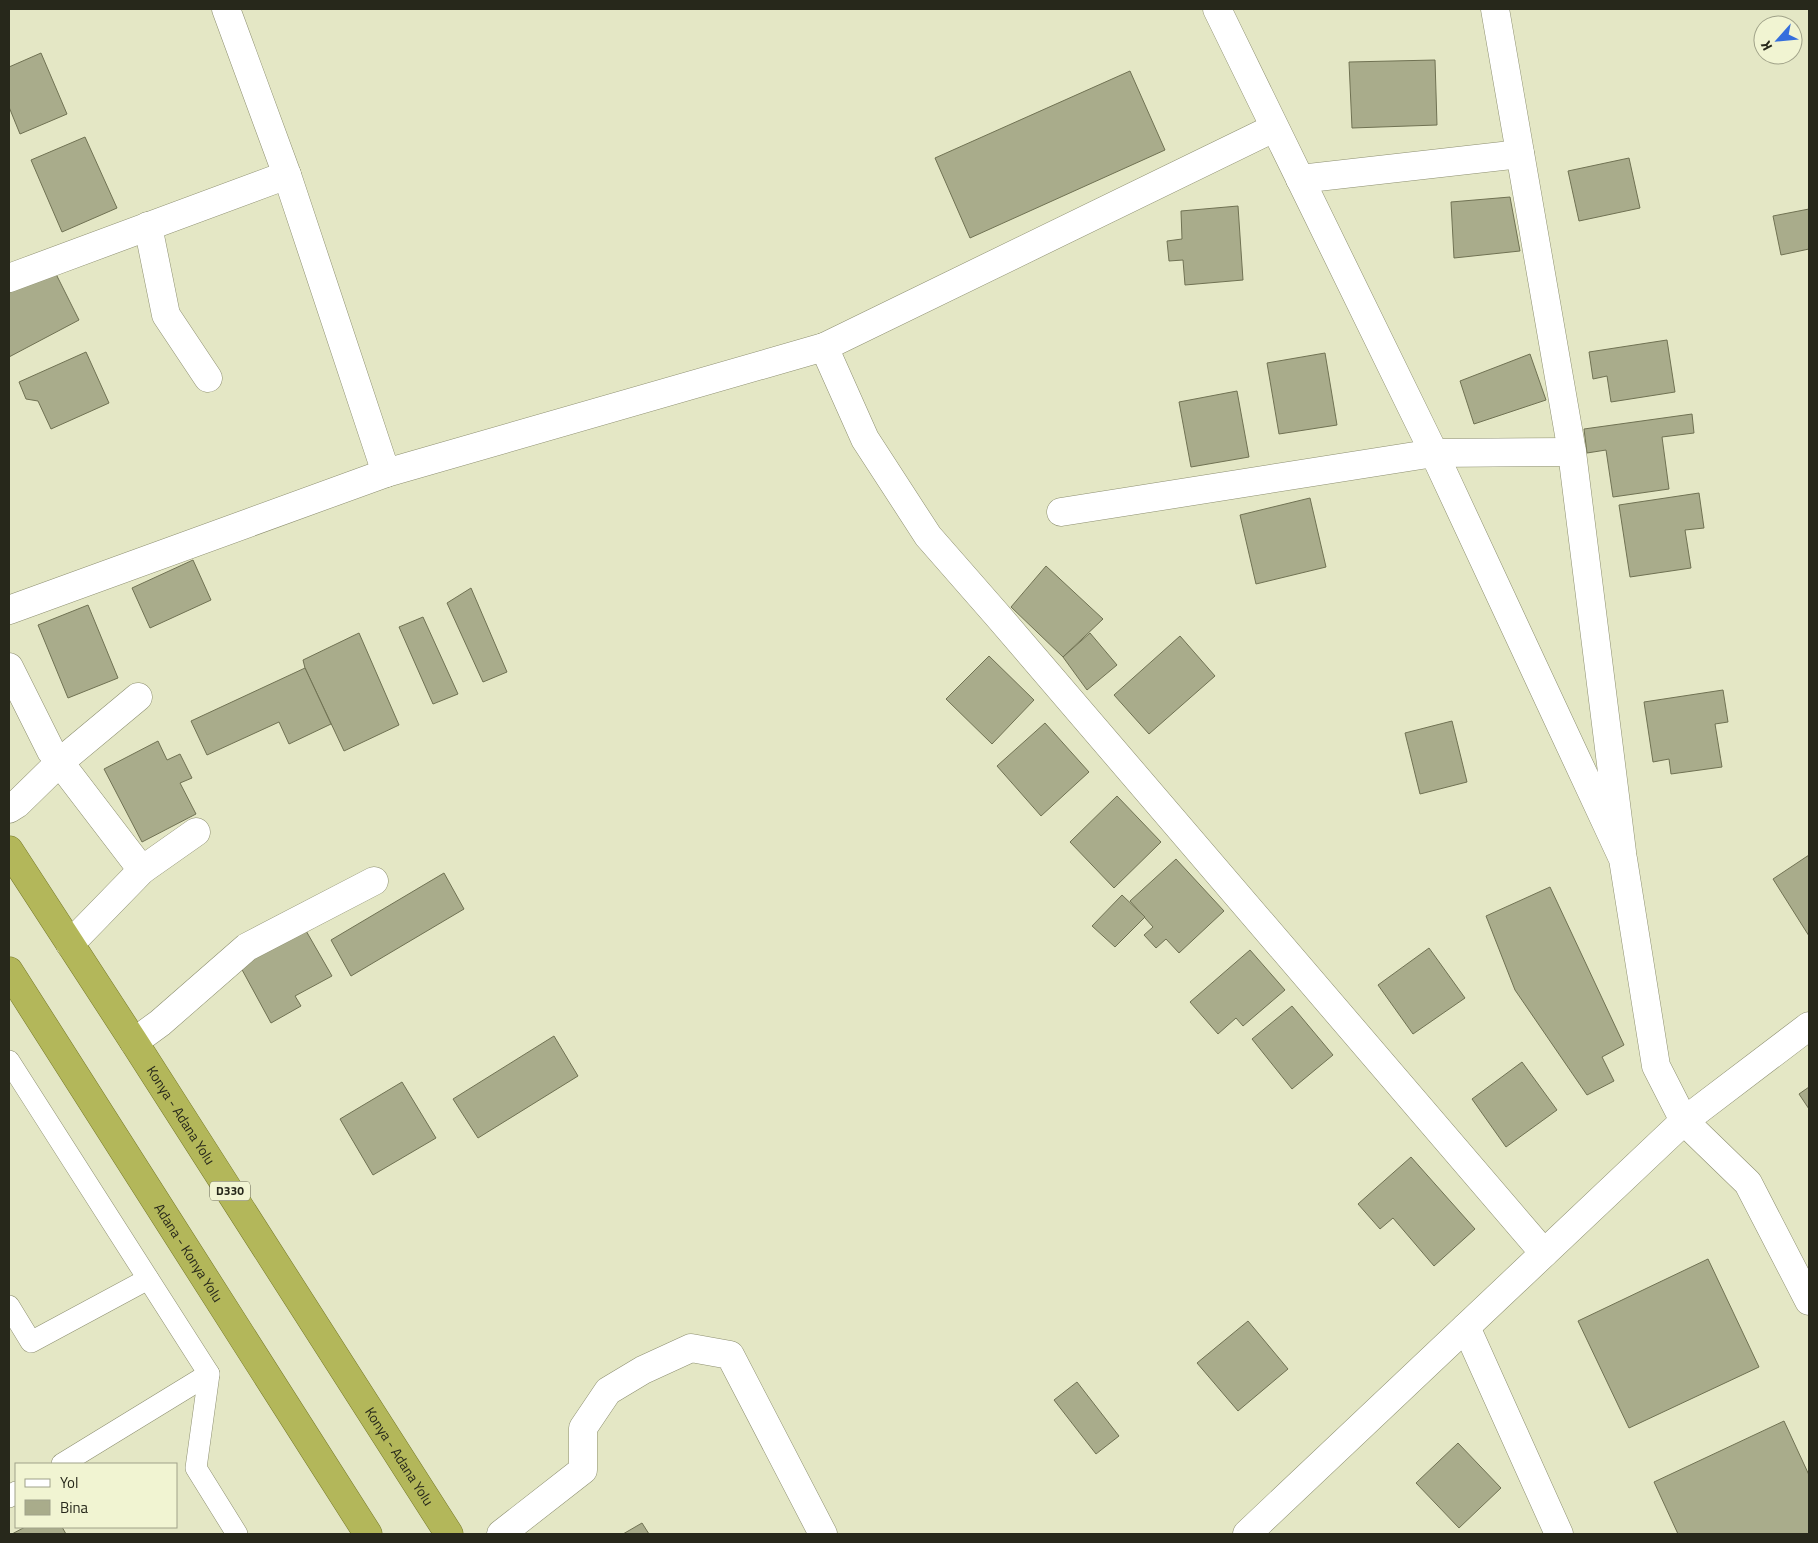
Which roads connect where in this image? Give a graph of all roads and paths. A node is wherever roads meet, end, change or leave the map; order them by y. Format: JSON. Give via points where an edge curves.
{"nodes":[{"id":1,"x":226,"y":9,"type":"edge"},
{"id":2,"x":1217,"y":9,"type":"edge"},
{"id":3,"x":1495,"y":9,"type":"edge"},
{"id":4,"x":1274,"y":128,"type":"junction"},
{"id":5,"x":1520,"y":154,"type":"junction"},
{"id":6,"x":287,"y":174,"type":"junction"},
{"id":7,"x":1300,"y":180,"type":"junction"},
{"id":8,"x":148,"y":226,"type":"junction"},
{"id":9,"x":9,"y":278,"type":"edge"},
{"id":10,"x":824,"y":347,"type":"junction"},
{"id":11,"x":208,"y":378,"type":"dead end"},
{"id":12,"x":1572,"y":452,"type":"junction"},
{"id":13,"x":1434,"y":453,"type":"junction"},
{"id":14,"x":386,"y":473,"type":"junction"},
{"id":15,"x":1060,"y":512,"type":"dead end"},
{"id":16,"x":9,"y":610,"type":"edge"},
{"id":17,"x":9,"y":667,"type":"edge"},
{"id":18,"x":138,"y":697,"type":"dead end"},
{"id":19,"x":60,"y":762,"type":"junction"},
{"id":20,"x":9,"y":809,"type":"edge"},
{"id":21,"x":196,"y":832,"type":"dead end"},
{"id":22,"x":9,"y":850,"type":"edge"},
{"id":23,"x":1623,"y":859,"type":"junction"},
{"id":24,"x":142,"y":870,"type":"junction"},
{"id":25,"x":374,"y":881,"type":"dead end"},
{"id":26,"x":70,"y":944,"type":"junction"},
{"id":27,"x":9,"y":971,"type":"edge"},
{"id":28,"x":1809,"y":1026,"type":"edge"},
{"id":29,"x":134,"y":1042,"type":"junction"},
{"id":30,"x":9,"y":1061,"type":"edge"},
{"id":31,"x":1684,"y":1121,"type":"junction"},
{"id":32,"x":1544,"y":1253,"type":"junction"},
{"id":33,"x":148,"y":1279,"type":"junction"},
{"id":34,"x":1809,"y":1301,"type":"edge"},
{"id":35,"x":9,"y":1306,"type":"edge"},
{"id":36,"x":1466,"y":1327,"type":"junction"},
{"id":37,"x":208,"y":1374,"type":"junction"},
{"id":38,"x":64,"y":1463,"type":"edge"},
{"id":39,"x":237,"y":1534,"type":"edge"},
{"id":40,"x":368,"y":1534,"type":"edge"},
{"id":41,"x":449,"y":1534,"type":"edge"},
{"id":42,"x":501,"y":1534,"type":"edge"},
{"id":43,"x":823,"y":1534,"type":"edge"},
{"id":44,"x":1247,"y":1534,"type":"edge"},
{"id":45,"x":1559,"y":1534,"type":"edge"}],
"edges":[{"from":1,"to":6,"type":"street"},
{"from":2,"to":4,"type":"street"},
{"from":3,"to":5,"type":"street"},
{"from":4,"to":7,"type":"street"},
{"from":4,"to":10,"type":"street"},
{"from":5,"to":7,"type":"street"},
{"from":5,"to":12,"type":"street"},
{"from":6,"to":8,"type":"street"},
{"from":6,"to":14,"type":"street"},
{"from":7,"to":13,"type":"street"},
{"from":8,"to":9,"type":"street"},
{"from":8,"to":11,"type":"street","via":[[166,315]]},
{"from":10,"to":14,"type":"street"},
{"from":10,"to":32,"type":"street","via":[[865,439],[928,536]]},
{"from":12,"to":13,"type":"street"},
{"from":12,"to":23,"type":"street"},
{"from":13,"to":15,"type":"street"},
{"from":13,"to":23,"type":"street"},
{"from":14,"to":16,"type":"street"},
{"from":17,"to":19,"type":"street","via":[[51,751]]},
{"from":18,"to":19,"type":"street"},
{"from":19,"to":20,"type":"street"},
{"from":19,"to":24,"type":"street"},
{"from":21,"to":24,"type":"street"},
{"from":22,"to":26,"type":"highway","name":"Konya - Adana Yolu","number":"D330"},
{"from":23,"to":31,"type":"street","via":[[1656,1066]]},
{"from":24,"to":26,"type":"street"},
{"from":25,"to":29,"type":"street","via":[[247,947]]},
{"from":26,"to":29,"type":"highway","name":"Konya - Adana Yolu","number":"D330"},
{"from":27,"to":40,"type":"highway","name":"Adana - Konya Yolu"},
{"from":28,"to":31,"type":"street"},
{"from":29,"to":41,"type":"highway","name":"Konya - Adana Yolu","number":"D330"},
{"from":30,"to":33,"type":"lane"},
{"from":31,"to":32,"type":"street"},
{"from":31,"to":34,"type":"street","via":[[1748,1183]]},
{"from":32,"to":36,"type":"street"},
{"from":33,"to":35,"type":"lane","via":[[31,1342]]},
{"from":33,"to":37,"type":"lane"},
{"from":36,"to":44,"type":"street"},
{"from":36,"to":45,"type":"street"},
{"from":37,"to":38,"type":"lane"},
{"from":37,"to":39,"type":"lane","via":[[196,1468]]},
{"from":42,"to":43,"type":"street","via":[[584,1470],[583,1428],[608,1391],[643,1370],[691,1348],[730,1355]]}]}
